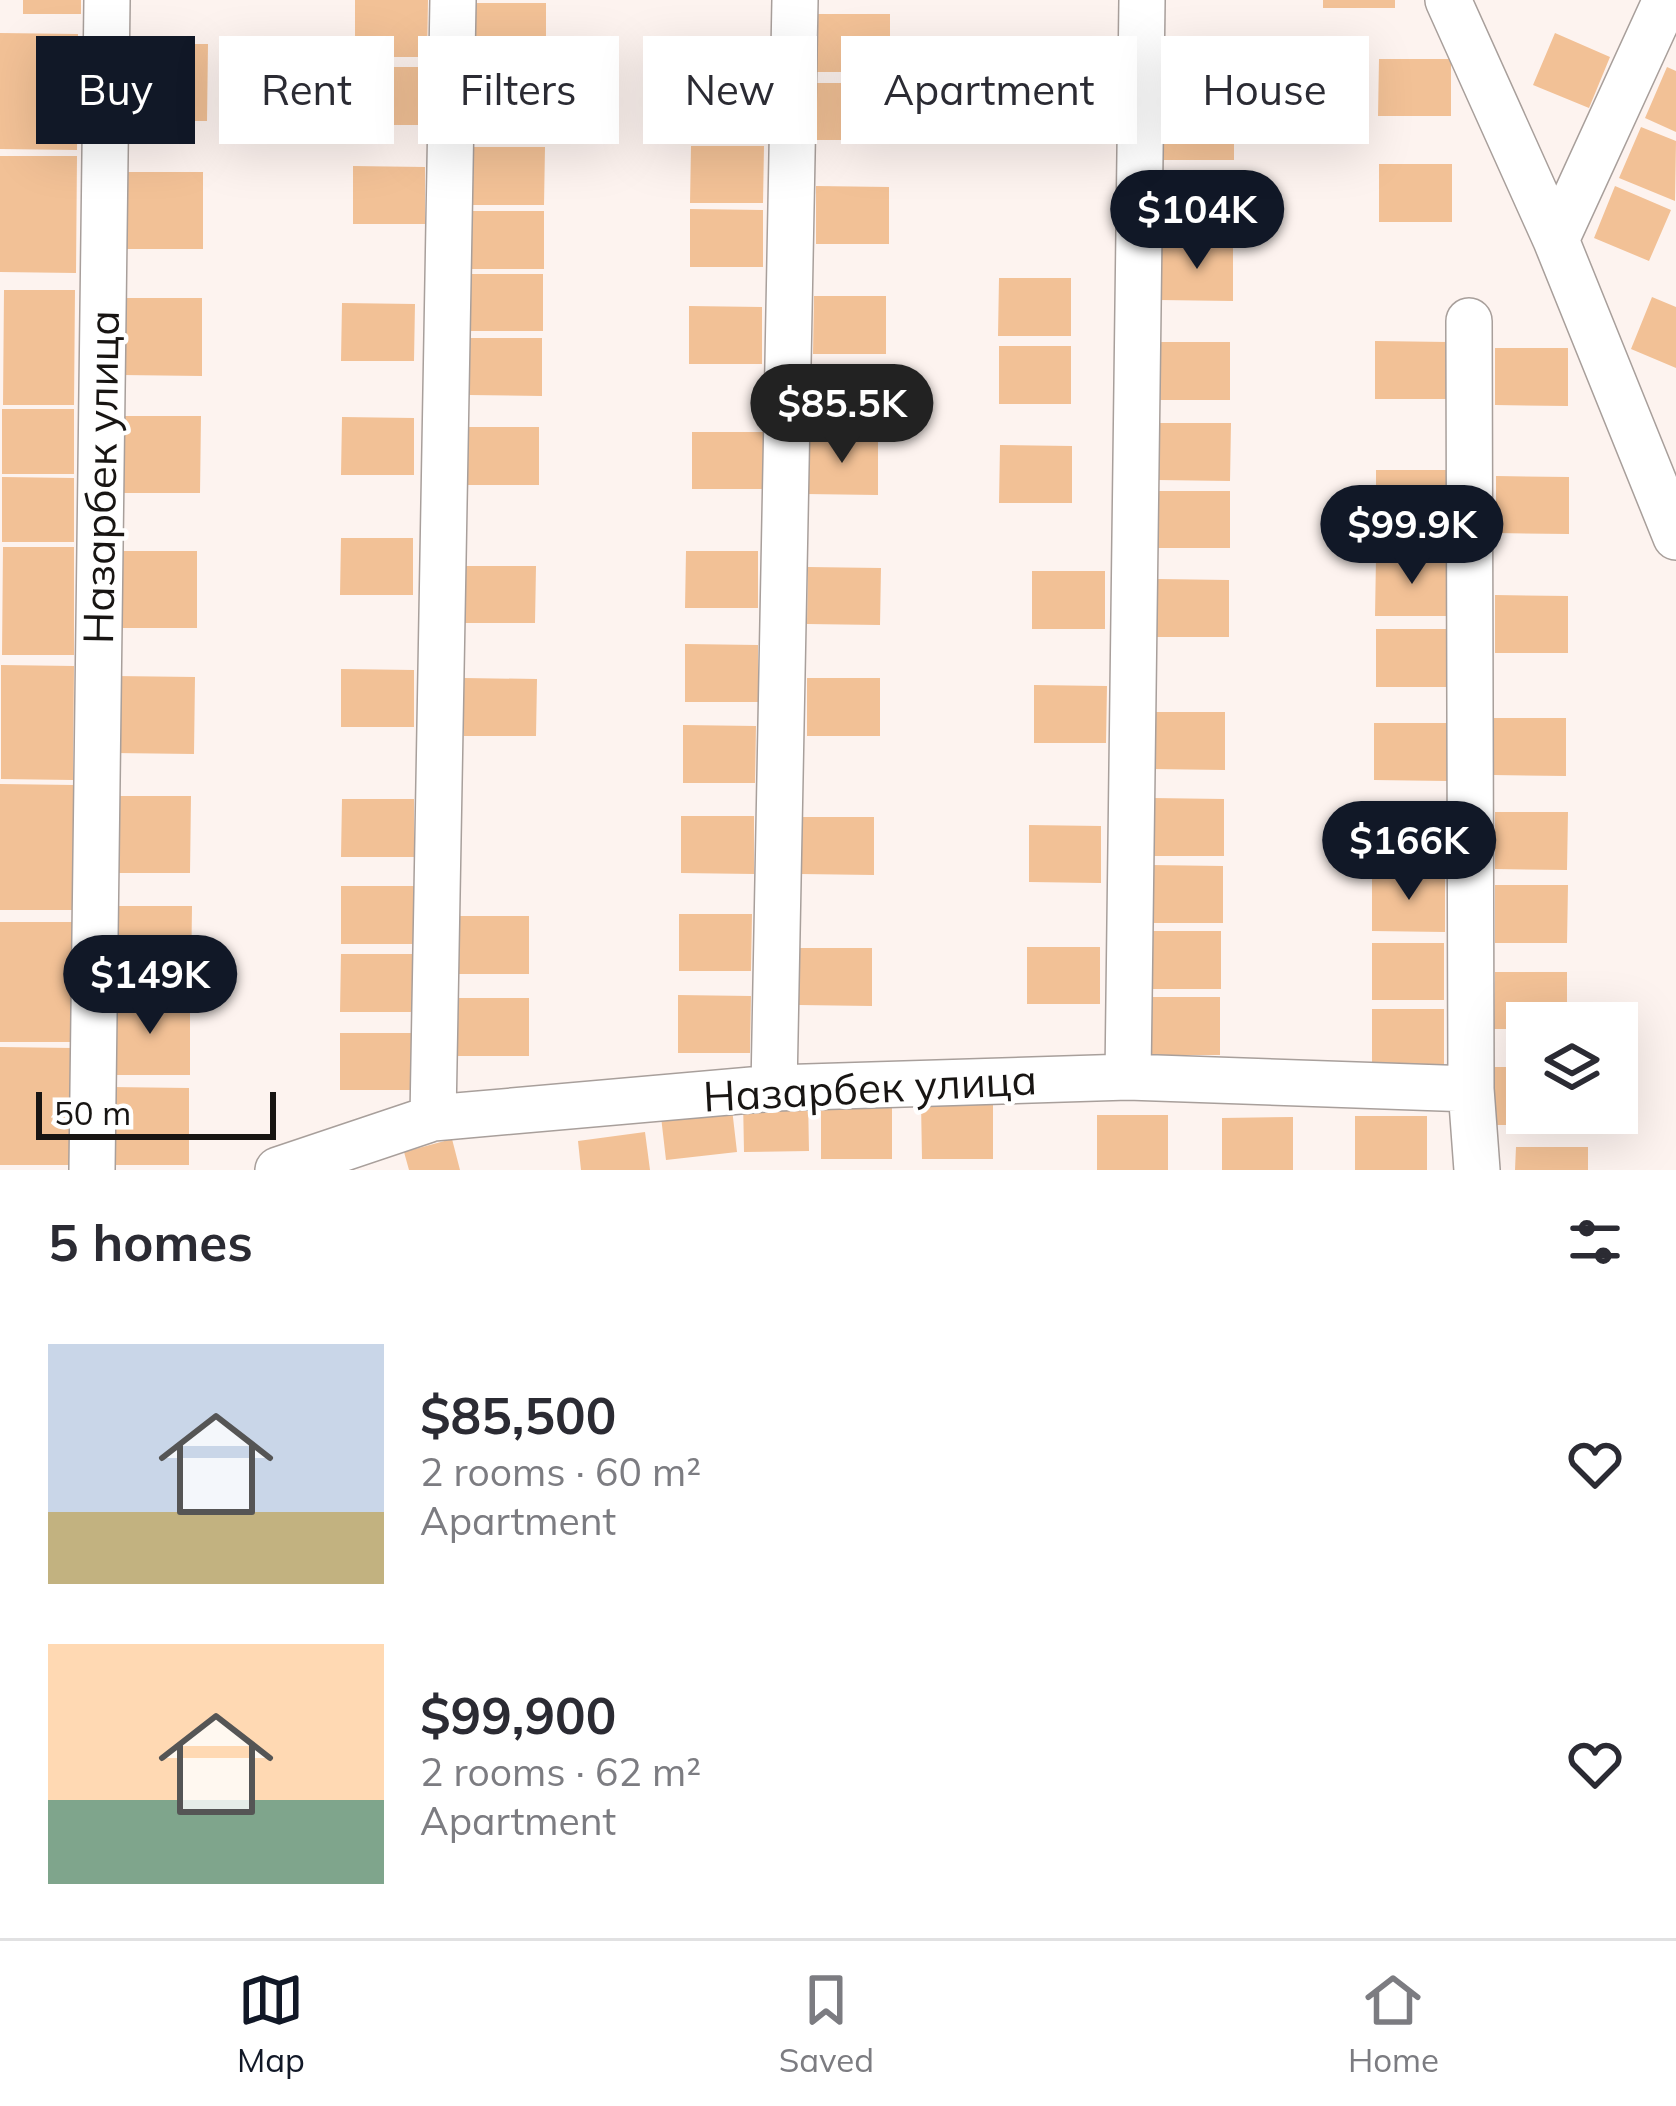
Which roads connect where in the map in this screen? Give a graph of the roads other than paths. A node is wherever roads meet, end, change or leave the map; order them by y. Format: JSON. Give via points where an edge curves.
{"nodes":[{"id":1,"x":107,"y":0,"type":"edge"},
{"id":2,"x":452,"y":0,"type":"edge"},
{"id":3,"x":795,"y":0,"type":"edge"},
{"id":4,"x":1142,"y":0,"type":"edge"},
{"id":5,"x":1448,"y":0,"type":"edge"},
{"id":6,"x":1666,"y":0,"type":"edge"},
{"id":7,"x":1556,"y":240,"type":"junction"},
{"id":8,"x":1469,"y":321,"type":"dead end"},
{"id":9,"x":1676,"y":537,"type":"edge"},
{"id":10,"x":1128,"y":1077,"type":"junction"},
{"id":11,"x":774,"y":1088,"type":"junction"},
{"id":12,"x":1471,"y":1089,"type":"junction"},
{"id":13,"x":433,"y":1118,"type":"junction"},
{"id":14,"x":92,"y":1170,"type":"edge"},
{"id":15,"x":278,"y":1170,"type":"edge"},
{"id":16,"x":1477,"y":1170,"type":"edge"}],
"edges":[{"from":1,"to":14,"type":"street","name":"Назарбек улица"},
{"from":2,"to":13,"type":"street"},
{"from":3,"to":11,"type":"street"},
{"from":4,"to":10,"type":"street"},
{"from":5,"to":7,"type":"street"},
{"from":6,"to":7,"type":"street"},
{"from":7,"to":9,"type":"street"},
{"from":8,"to":12,"type":"street"},
{"from":10,"to":11,"type":"street","name":"Назарбек улица"},
{"from":10,"to":12,"type":"street","name":"Назарбек улица"},
{"from":11,"to":13,"type":"street","name":"Назарбек улица"},
{"from":12,"to":16,"type":"street"},
{"from":13,"to":15,"type":"street","name":"Назарбек улица"}]}
